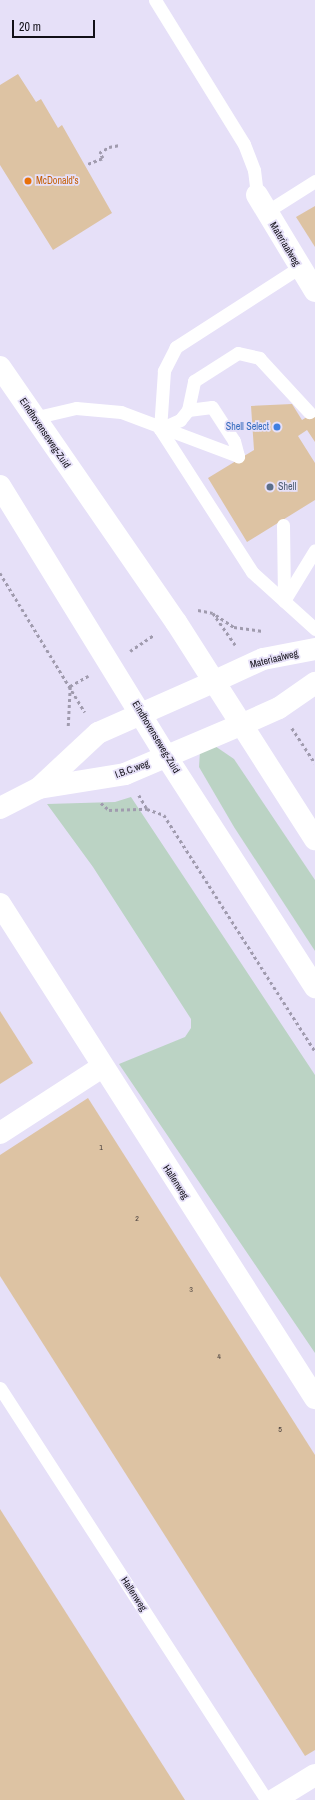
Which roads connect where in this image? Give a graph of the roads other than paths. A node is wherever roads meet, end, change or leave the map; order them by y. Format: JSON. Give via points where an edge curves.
{"nodes":[{"id":1,"x":155,"y":0,"type":"edge"},
{"id":2,"x":315,"y":181,"type":"edge"},
{"id":3,"x":262,"y":203,"type":"junction"},
{"id":4,"x":300,"y":267,"type":"junction"},
{"id":5,"x":315,"y":291,"type":"edge"},
{"id":6,"x":0,"y":367,"type":"edge"},
{"id":7,"x":188,"y":410,"type":"junction"},
{"id":8,"x":309,"y":412,"type":"dead end"},
{"id":9,"x":33,"y":418,"type":"junction"},
{"id":10,"x":160,"y":429,"type":"junction"},
{"id":11,"x":0,"y":486,"type":"edge"},
{"id":12,"x":283,"y":525,"type":"dead end"},
{"id":13,"x":315,"y":550,"type":"edge"},
{"id":14,"x":284,"y":601,"type":"junction"},
{"id":15,"x":315,"y":629,"type":"edge"},
{"id":16,"x":315,"y":649,"type":"edge"},
{"id":17,"x":213,"y":682,"type":"junction"},
{"id":18,"x":315,"y":683,"type":"edge"},
{"id":19,"x":141,"y":713,"type":"junction"},
{"id":20,"x":243,"y":724,"type":"junction"},
{"id":21,"x":166,"y":756,"type":"junction"},
{"id":22,"x":39,"y":788,"type":"junction"},
{"id":23,"x":0,"y":808,"type":"edge"},
{"id":24,"x":315,"y":839,"type":"edge"},
{"id":25,"x":0,"y":904,"type":"edge"},
{"id":26,"x":315,"y":987,"type":"edge"},
{"id":27,"x":102,"y":1067,"type":"junction"},
{"id":28,"x":0,"y":1133,"type":"edge"},
{"id":29,"x":0,"y":1388,"type":"edge"},
{"id":30,"x":315,"y":1398,"type":"edge"},
{"id":31,"x":315,"y":1775,"type":"edge"},
{"id":32,"x":267,"y":1800,"type":"edge"},
{"id":33,"x":274,"y":1800,"type":"edge"}],
"edges":[{"from":1,"to":3,"type":"lane","via":[[244,144]]},
{"from":2,"to":3,"type":"lane"},
{"from":3,"to":4,"type":"street","name":"Materiaalweg"},
{"from":4,"to":5,"type":"street","name":"Materiaalweg"},
{"from":4,"to":10,"type":"lane","via":[[176,347],[164,371]]},
{"from":6,"to":9,"type":"street","name":"Eindhovenseweg-Zuid"},
{"from":7,"to":8,"type":"lane","via":[[194,381],[238,353],[259,358]]},
{"from":7,"to":10,"type":"lane","via":[[180,420]]},
{"from":7,"to":10,"type":"lane","via":[[212,407],[234,441],[238,456]]},
{"from":9,"to":10,"type":"lane","via":[[76,408],[121,412]]},
{"from":9,"to":17,"type":"street","name":"Eindhovenseweg-Zuid"},
{"from":10,"to":14,"type":"lane","via":[[252,572]]},
{"from":11,"to":19,"type":"street","name":"Eindhovenseweg-Zuid"},
{"from":12,"to":14,"type":"lane"},
{"from":13,"to":14,"type":"lane"},
{"from":14,"to":15,"type":"lane"},
{"from":16,"to":17,"type":"street","name":"Materiaalweg","via":[[263,660]]},
{"from":17,"to":19,"type":"street","name":"I.B.C.weg"},
{"from":17,"to":20,"type":"street","name":"Eindhovenseweg-Zuid"},
{"from":18,"to":20,"type":"street","via":[[279,708]]},
{"from":19,"to":21,"type":"street","name":"Eindhovenseweg-Zuid"},
{"from":19,"to":22,"type":"street","name":"I.B.C.weg","via":[[98,733]]},
{"from":20,"to":21,"type":"street","name":"I.B.C.weg"},
{"from":20,"to":24,"type":"street","name":"Eindhovenseweg-Zuid"},
{"from":21,"to":22,"type":"street","name":"I.B.C.weg","via":[[125,774]]},
{"from":21,"to":26,"type":"street","name":"Eindhovenseweg-Zuid"},
{"from":22,"to":23,"type":"street","name":"I.B.C.weg"},
{"from":25,"to":27,"type":"street"},
{"from":27,"to":28,"type":"street"},
{"from":27,"to":30,"type":"street","name":"Hallenweg"},
{"from":29,"to":32,"type":"lane","name":"Hallenweg"},
{"from":31,"to":33,"type":"street"}]}
